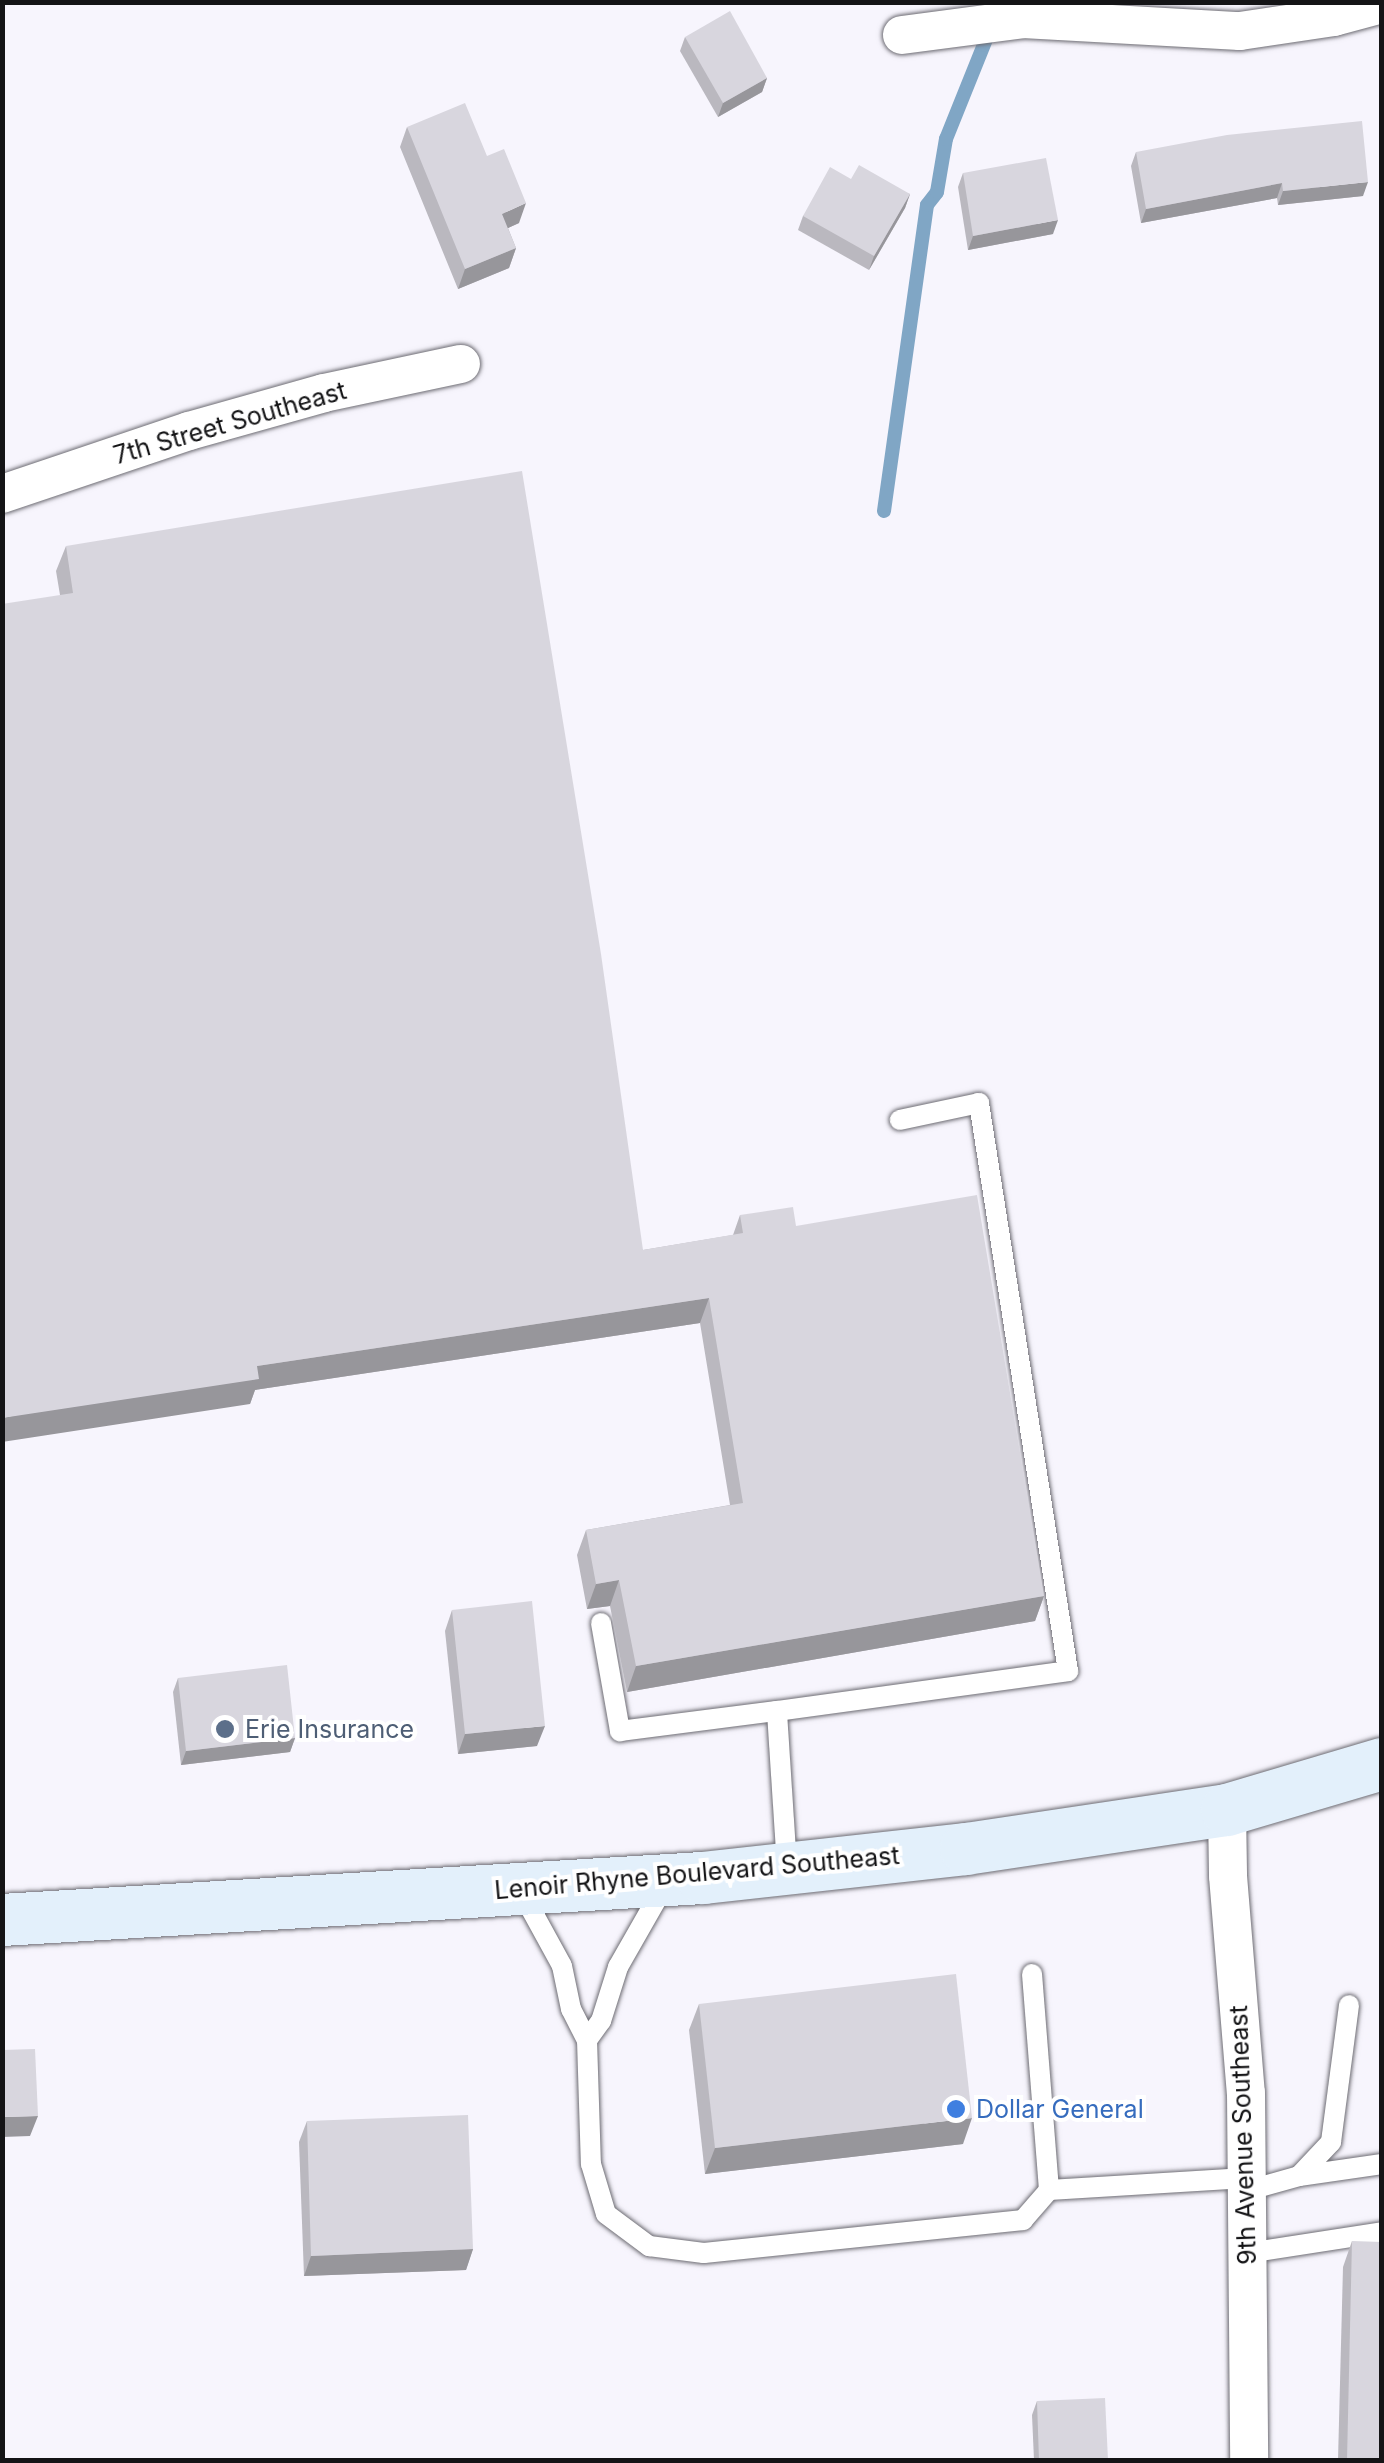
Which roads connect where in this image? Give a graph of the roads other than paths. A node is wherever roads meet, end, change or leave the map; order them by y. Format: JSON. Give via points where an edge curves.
{"nodes":[{"id":1,"x":1382,"y":4,"type":"edge"},
{"id":2,"x":902,"y":35,"type":"dead end"},
{"id":3,"x":461,"y":364,"type":"dead end"},
{"id":4,"x":2,"y":494,"type":"edge"},
{"id":5,"x":900,"y":1120,"type":"dead end"},
{"id":6,"x":601,"y":1623,"type":"edge"},
{"id":7,"x":778,"y":1711,"type":"junction"},
{"id":8,"x":1382,"y":1764,"type":"edge"},
{"id":9,"x":1227,"y":1810,"type":"junction"},
{"id":10,"x":788,"y":1869,"type":"junction"},
{"id":11,"x":669,"y":1880,"type":"junction"},
{"id":12,"x":520,"y":1889,"type":"junction"},
{"id":13,"x":2,"y":1920,"type":"edge"},
{"id":14,"x":1032,"y":1974,"type":"dead end"},
{"id":15,"x":1349,"y":2005,"type":"dead end"},
{"id":16,"x":587,"y":2040,"type":"junction"},
{"id":17,"x":1382,"y":2164,"type":"edge"},
{"id":18,"x":1299,"y":2176,"type":"junction"},
{"id":19,"x":1246,"y":2184,"type":"junction"},
{"id":20,"x":1049,"y":2190,"type":"junction"},
{"id":21,"x":1382,"y":2232,"type":"edge"},
{"id":22,"x":1248,"y":2253,"type":"junction"},
{"id":23,"x":1249,"y":2460,"type":"edge"}],
"edges":[{"from":1,"to":2,"type":"street","via":[[1334,18],[1240,30],[1023,19]]},
{"from":3,"to":4,"type":"street","name":"7th Street Southeast","via":[[189,430]]},
{"from":5,"to":7,"type":"lane","via":[[979,1102],[1068,1671]]},
{"from":6,"to":7,"type":"lane","via":[[620,1730]]},
{"from":7,"to":10,"type":"lane"},
{"from":8,"to":9,"type":"main road","name":"Lenoir Rhyne Boulevard Southeast"},
{"from":9,"to":10,"type":"main road","name":"Lenoir Rhyne Boulevard Southeast"},
{"from":9,"to":19,"type":"street","name":"9th Avenue Southeast"},
{"from":10,"to":11,"type":"main road","name":"Lenoir Rhyne Boulevard Southeast"},
{"from":11,"to":12,"type":"main road","name":"Lenoir Rhyne Boulevard Southeast"},
{"from":11,"to":16,"type":"lane","via":[[618,1966],[601,2021]]},
{"from":12,"to":13,"type":"main road","name":"Lenoir Rhyne Boulevard Southeast"},
{"from":12,"to":16,"type":"lane","via":[[562,1966],[571,2009]]},
{"from":14,"to":20,"type":"lane"},
{"from":15,"to":18,"type":"lane","via":[[1331,2142]]},
{"from":16,"to":20,"type":"lane","via":[[591,2164],[606,2214],[649,2246],[704,2253],[1023,2220]]},
{"from":17,"to":18,"type":"lane"},
{"from":18,"to":19,"type":"lane"},
{"from":19,"to":20,"type":"lane"},
{"from":19,"to":22,"type":"street","name":"9th Avenue Southeast"},
{"from":21,"to":22,"type":"lane"},
{"from":22,"to":23,"type":"street","name":"9th Avenue Southeast"}]}
